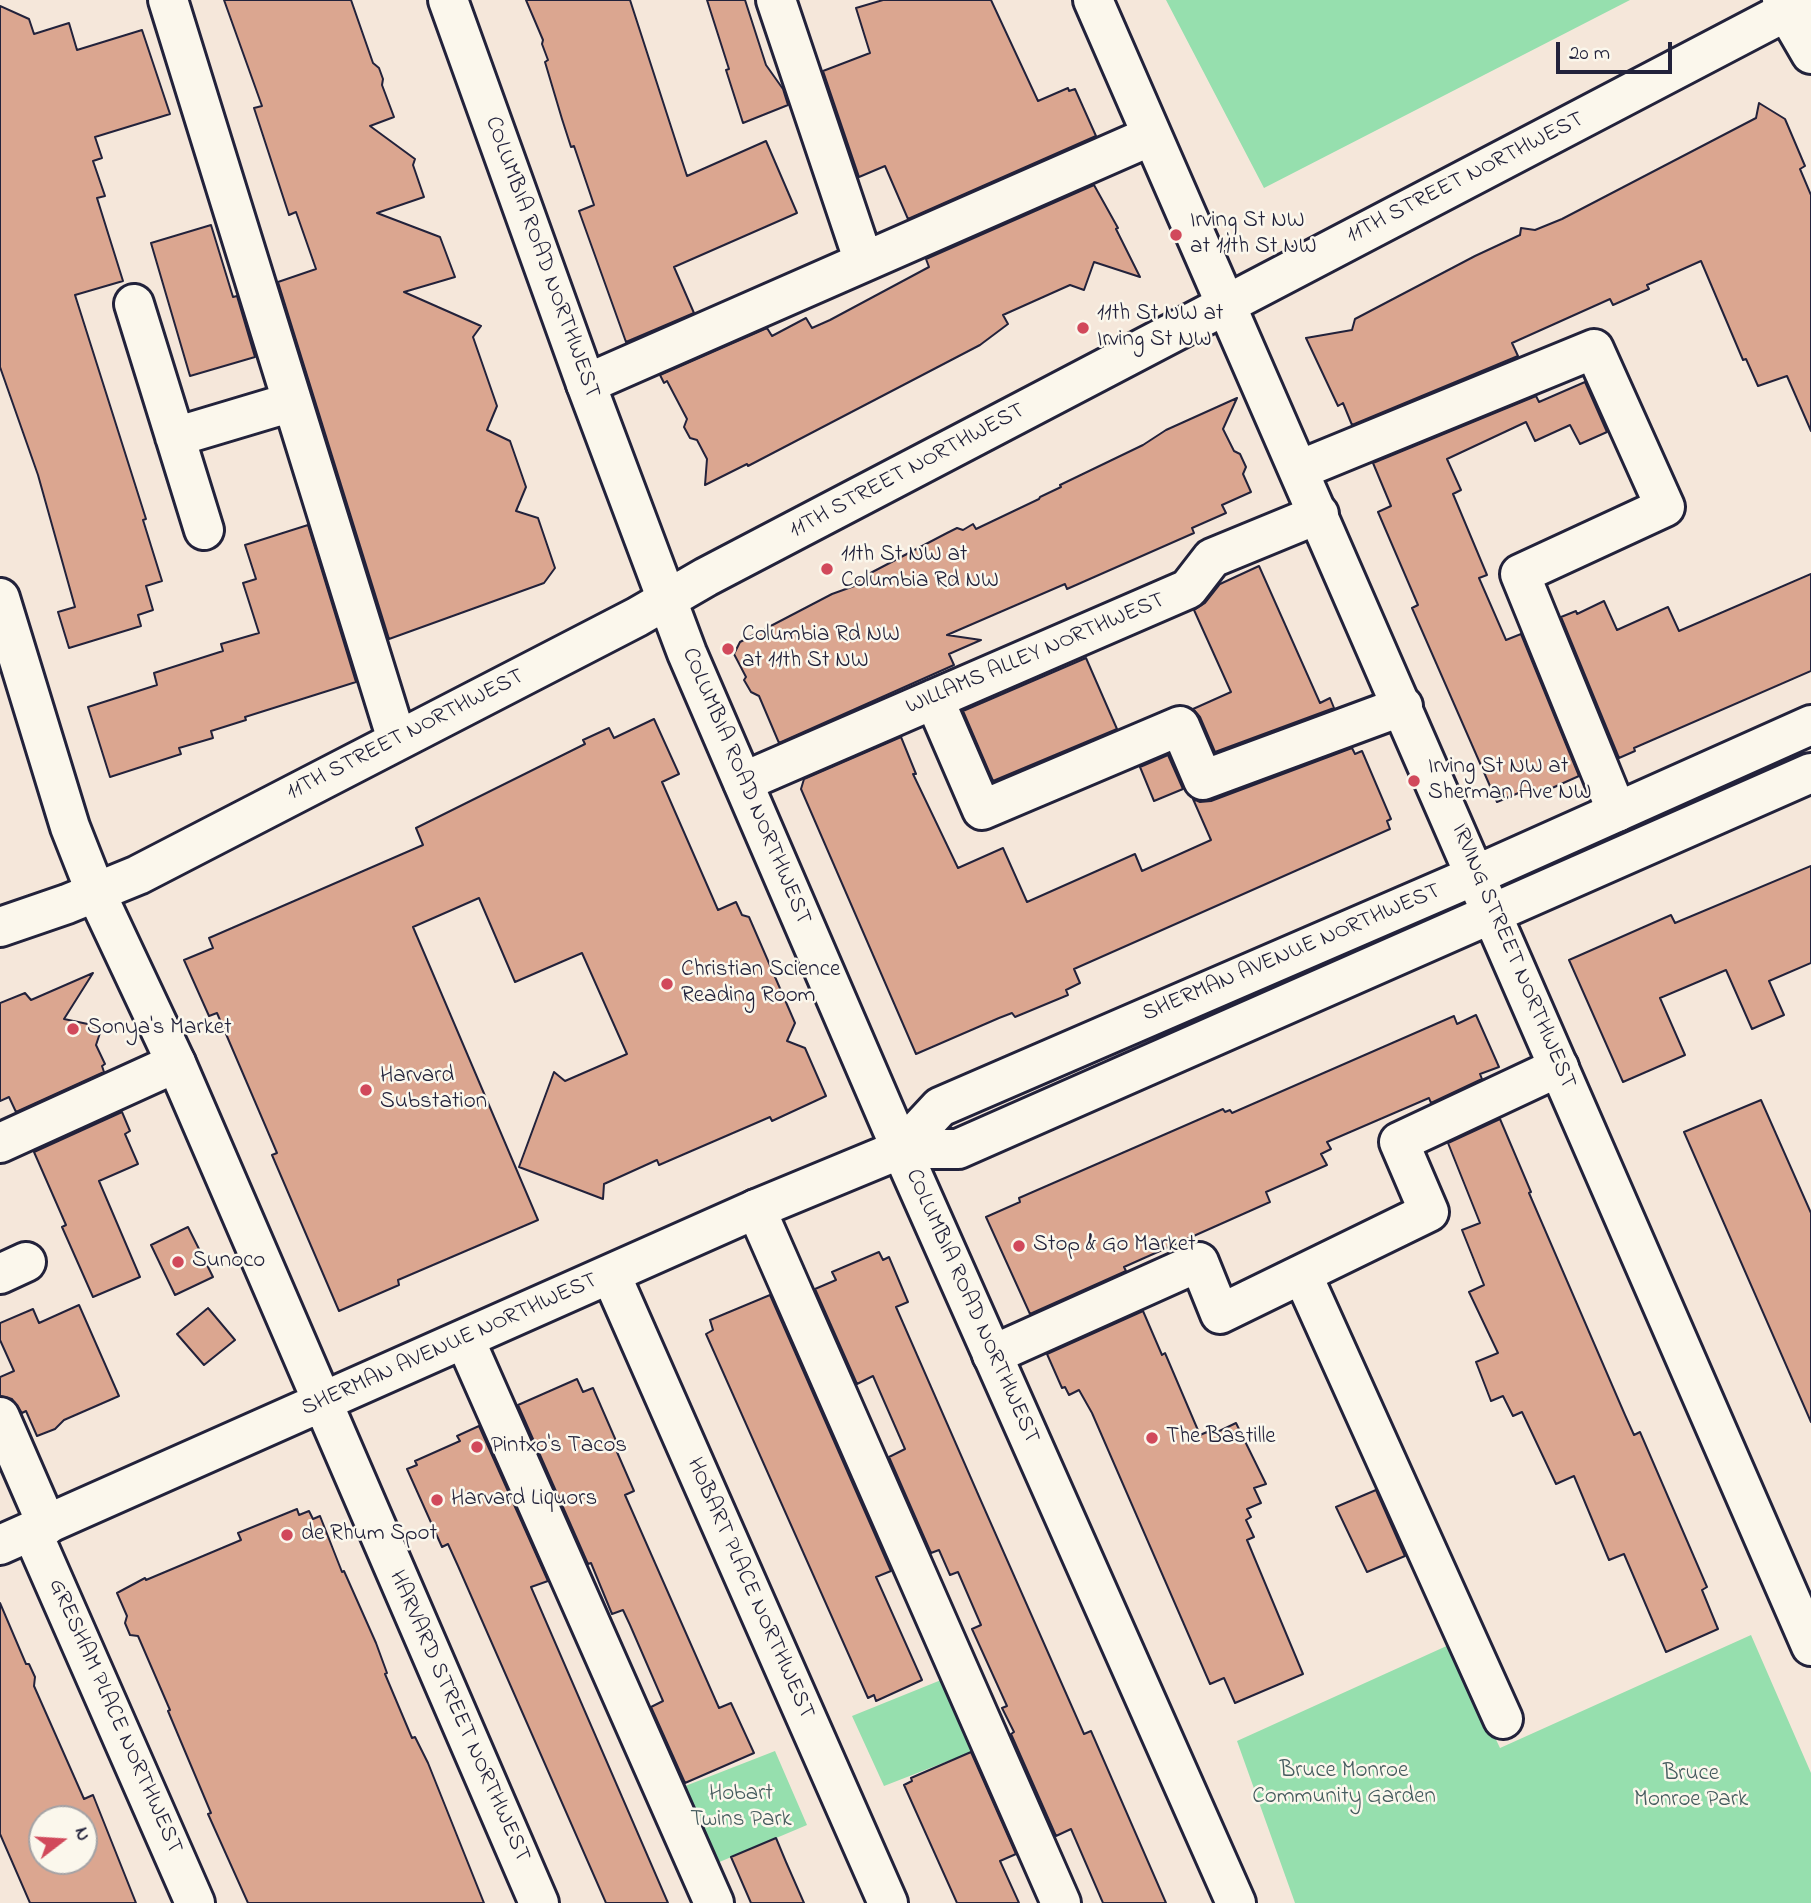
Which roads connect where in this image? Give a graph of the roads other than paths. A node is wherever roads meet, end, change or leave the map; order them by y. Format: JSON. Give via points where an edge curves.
{"nodes":[{"id":1,"x":168,"y":0,"type":"edge"},
{"id":2,"x":448,"y":0,"type":"edge"},
{"id":3,"x":776,"y":0,"type":"edge"},
{"id":4,"x":1093,"y":0,"type":"edge"},
{"id":5,"x":1792,"y":4,"type":"edge"},
{"id":6,"x":1811,"y":54,"type":"edge"},
{"id":7,"x":1151,"y":136,"type":"junction"},
{"id":8,"x":864,"y":262,"type":"junction"},
{"id":9,"x":134,"y":304,"type":"dead end"},
{"id":10,"x":1226,"y":305,"type":"junction"},
{"id":11,"x":586,"y":384,"type":"junction"},
{"id":12,"x":292,"y":402,"type":"junction"},
{"id":13,"x":175,"y":437,"type":"junction"},
{"id":14,"x":1299,"y":470,"type":"junction"},
{"id":15,"x":1319,"y":514,"type":"junction"},
{"id":16,"x":204,"y":530,"type":"dead end"},
{"id":17,"x":0,"y":598,"type":"edge"},
{"id":18,"x":666,"y":600,"type":"junction"},
{"id":19,"x":934,"y":699,"type":"junction"},
{"id":20,"x":1403,"y":706,"type":"junction"},
{"id":21,"x":1811,"y":725,"type":"edge"},
{"id":22,"x":397,"y":740,"type":"junction"},
{"id":23,"x":1811,"y":773,"type":"edge"},
{"id":24,"x":743,"y":782,"type":"junction"},
{"id":25,"x":1617,"y":812,"type":"junction"},
{"id":26,"x":1476,"y":875,"type":"junction"},
{"id":27,"x":96,"y":893,"type":"junction"},
{"id":28,"x":1492,"y":914,"type":"junction"},
{"id":29,"x":0,"y":927,"type":"edge"},
{"id":30,"x":176,"y":1063,"type":"junction"},
{"id":31,"x":1559,"y":1067,"type":"junction"},
{"id":32,"x":0,"y":1143,"type":"edge"},
{"id":33,"x":901,"y":1149,"type":"junction"},
{"id":34,"x":756,"y":1209,"type":"junction"},
{"id":35,"x":1302,"y":1274,"type":"junction"},
{"id":36,"x":611,"y":1275,"type":"junction"},
{"id":37,"x":466,"y":1340,"type":"junction"},
{"id":38,"x":992,"y":1355,"type":"junction"},
{"id":39,"x":323,"y":1403,"type":"junction"},
{"id":40,"x":0,"y":1417,"type":"edge"},
{"id":41,"x":26,"y":1534,"type":"edge"},
{"id":42,"x":1811,"y":1646,"type":"edge"},
{"id":43,"x":1503,"y":1718,"type":"dead end"},
{"id":44,"x":195,"y":1903,"type":"edge"},
{"id":45,"x":539,"y":1903,"type":"edge"},
{"id":46,"x":714,"y":1903,"type":"edge"},
{"id":47,"x":888,"y":1903,"type":"edge"},
{"id":48,"x":1061,"y":1903,"type":"edge"},
{"id":49,"x":1236,"y":1903,"type":"edge"}],
"edges":[{"from":1,"to":12,"type":"main road"},
{"from":2,"to":11,"type":"main road","name":"COLUMBIA ROAD NORTHWEST"},
{"from":3,"to":8,"type":"main road"},
{"from":4,"to":7,"type":"main road","name":"IRVING STREET NORTHWEST"},
{"from":5,"to":6,"type":"main road"},
{"from":5,"to":10,"type":"main road","name":"11TH STREET NORTHWEST"},
{"from":7,"to":8,"type":"main road"},
{"from":7,"to":10,"type":"main road","name":"IRVING STREET NORTHWEST"},
{"from":8,"to":11,"type":"main road"},
{"from":9,"to":13,"type":"main road"},
{"from":10,"to":14,"type":"main road","name":"IRVING STREET NORTHWEST"},
{"from":10,"to":18,"type":"main road","name":"11TH STREET NORTHWEST"},
{"from":11,"to":18,"type":"main road","name":"COLUMBIA ROAD NORTHWEST"},
{"from":12,"to":13,"type":"main road"},
{"from":12,"to":22,"type":"main road"},
{"from":13,"to":16,"type":"main road"},
{"from":14,"to":15,"type":"main road","name":"IRVING STREET NORTHWEST"},
{"from":14,"to":25,"type":"main road","via":[[1594,349],[1665,507],[1520,574]]},
{"from":15,"to":19,"type":"main road","name":"WILLAMS ALLEY NORTHWEST","via":[[1212,558],[1188,589]]},
{"from":15,"to":20,"type":"main road","name":"IRVING STREET NORTHWEST"},
{"from":17,"to":27,"type":"main road","name":"HARVARD STREET NORTHWEST","via":[[70,827]]},
{"from":18,"to":22,"type":"main road","name":"11TH STREET NORTHWEST"},
{"from":18,"to":24,"type":"main road","name":"COLUMBIA ROAD NORTHWEST"},
{"from":19,"to":20,"type":"main road","via":[[982,810],[1180,726],[1203,780]]},
{"from":19,"to":24,"type":"main road","name":"WILLAMS ALLEY NORTHWEST"},
{"from":20,"to":26,"type":"main road","name":"IRVING STREET NORTHWEST"},
{"from":21,"to":25,"type":"main road","name":"SHERMAN AVENUE NORTHWEST"},
{"from":22,"to":27,"type":"main road","name":"11TH STREET NORTHWEST","via":[[151,869]]},
{"from":23,"to":28,"type":"main road","name":"SHERMAN AVENUE NORTHWEST"},
{"from":24,"to":33,"type":"main road","name":"COLUMBIA ROAD NORTHWEST"},
{"from":25,"to":26,"type":"main road","name":"SHERMAN AVENUE NORTHWEST"},
{"from":26,"to":28,"type":"main road","name":"IRVING STREET NORTHWEST"},
{"from":26,"to":33,"type":"main road","name":"SHERMAN AVENUE NORTHWEST","via":[[940,1107]]},
{"from":27,"to":29,"type":"main road","name":"11TH STREET NORTHWEST"},
{"from":27,"to":30,"type":"main road","name":"HARVARD STREET NORTHWEST"},
{"from":28,"to":31,"type":"main road","name":"IRVING STREET NORTHWEST"},
{"from":28,"to":33,"type":"main road","name":"SHERMAN AVENUE NORTHWEST","via":[[958,1149]]},
{"from":30,"to":32,"type":"main road"},
{"from":30,"to":39,"type":"main road","name":"HARVARD STREET NORTHWEST"},
{"from":31,"to":35,"type":"main road","via":[[1399,1142],[1429,1212]]},
{"from":31,"to":42,"type":"main road","name":"IRVING STREET NORTHWEST"},
{"from":33,"to":34,"type":"main road","name":"SHERMAN AVENUE NORTHWEST"},
{"from":33,"to":38,"type":"main road","name":"COLUMBIA ROAD NORTHWEST"},
{"from":34,"to":36,"type":"main road","name":"SHERMAN AVENUE NORTHWEST"},
{"from":34,"to":48,"type":"main road"},
{"from":35,"to":38,"type":"main road","via":[[1220,1314],[1199,1262]]},
{"from":35,"to":43,"type":"main road"},
{"from":36,"to":37,"type":"main road","name":"SHERMAN AVENUE NORTHWEST"},
{"from":36,"to":47,"type":"main road","name":"HOBART PLACE NORTHWEST"},
{"from":37,"to":39,"type":"main road","name":"SHERMAN AVENUE NORTHWEST"},
{"from":37,"to":46,"type":"main road"},
{"from":38,"to":49,"type":"main road","name":"COLUMBIA ROAD NORTHWEST"},
{"from":39,"to":41,"type":"main road","name":"SHERMAN AVENUE NORTHWEST"},
{"from":39,"to":45,"type":"main road","name":"HARVARD STREET NORTHWEST"},
{"from":40,"to":41,"type":"main road","name":"GRESHAM PLACE NORTHWEST"},
{"from":41,"to":44,"type":"main road","name":"GRESHAM PLACE NORTHWEST"}]}
